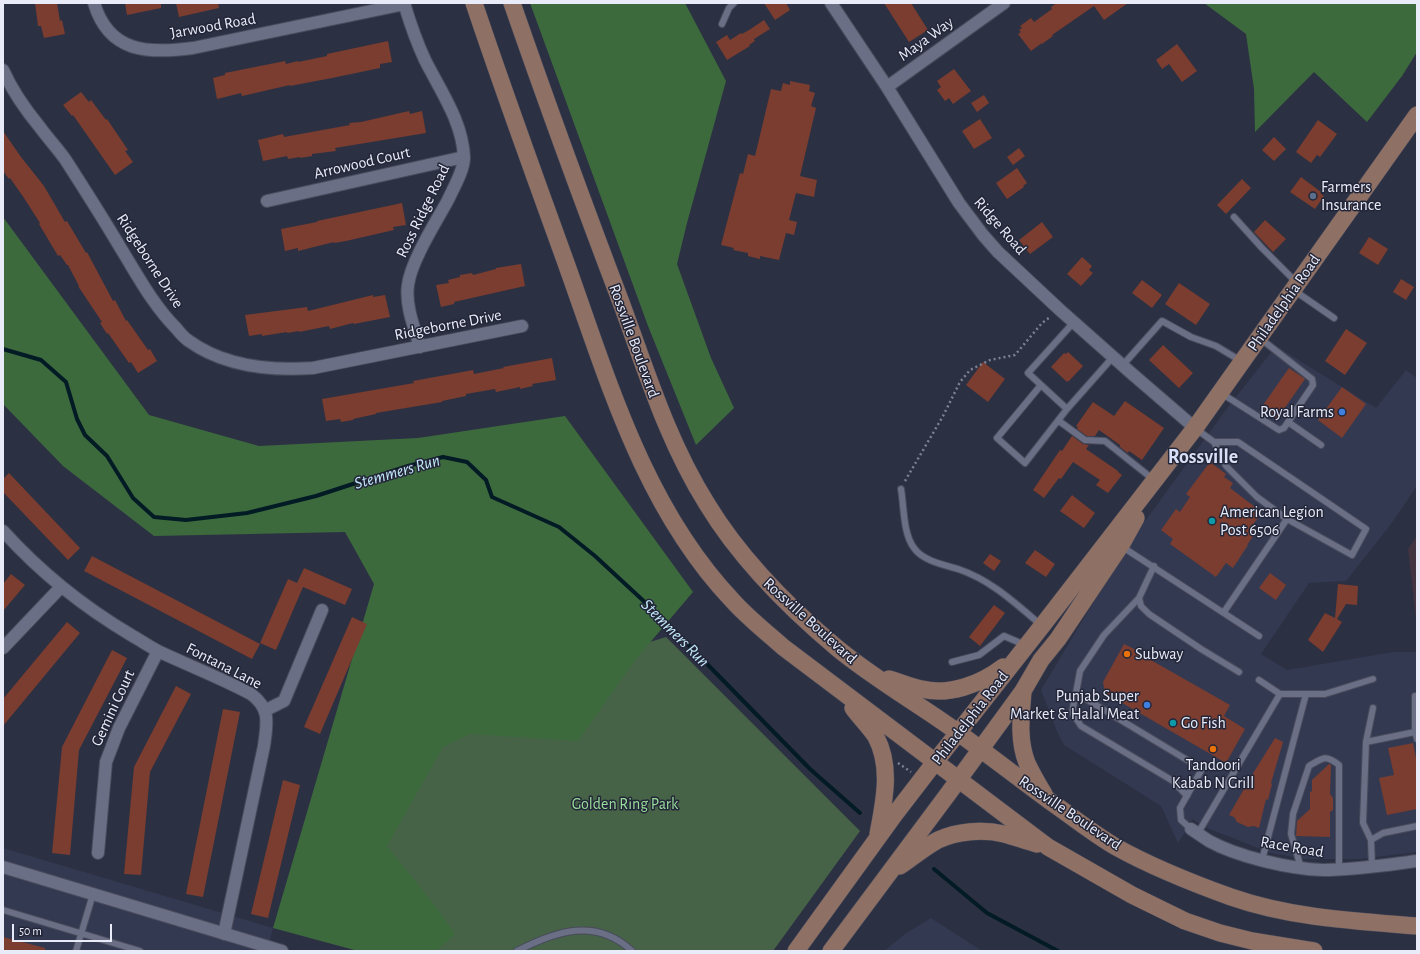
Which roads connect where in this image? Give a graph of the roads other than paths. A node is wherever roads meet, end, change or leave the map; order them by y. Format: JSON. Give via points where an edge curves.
{"nodes":[{"id":1,"x":94,"y":3,"type":"edge"},
{"id":2,"x":405,"y":3,"type":"edge"},
{"id":3,"x":474,"y":3,"type":"edge"},
{"id":4,"x":512,"y":3,"type":"edge"},
{"id":5,"x":734,"y":3,"type":"edge"},
{"id":6,"x":831,"y":3,"type":"edge"},
{"id":7,"x":1004,"y":3,"type":"edge"},
{"id":8,"x":722,"y":24,"type":"dead end"},
{"id":9,"x":3,"y":70,"type":"edge"},
{"id":10,"x":887,"y":86,"type":"junction"},
{"id":11,"x":1417,"y":115,"type":"edge"},
{"id":12,"x":464,"y":157,"type":"junction"},
{"id":13,"x":267,"y":201,"type":"dead end"},
{"id":14,"x":1234,"y":216,"type":"dead end"},
{"id":15,"x":1296,"y":287,"type":"junction"},
{"id":16,"x":1334,"y":318,"type":"dead end"},
{"id":17,"x":1074,"y":322,"type":"junction"},
{"id":18,"x":522,"y":326,"type":"dead end"},
{"id":19,"x":1259,"y":338,"type":"junction"},
{"id":20,"x":420,"y":347,"type":"junction"},
{"id":21,"x":1113,"y":357,"type":"junction"},
{"id":22,"x":1243,"y":362,"type":"junction"},
{"id":23,"x":1122,"y":366,"type":"junction"},
{"id":24,"x":1041,"y":385,"type":"junction"},
{"id":25,"x":1221,"y":392,"type":"junction"},
{"id":26,"x":1067,"y":410,"type":"junction"},
{"id":27,"x":1059,"y":421,"type":"junction"},
{"id":28,"x":1288,"y":422,"type":"junction"},
{"id":29,"x":1196,"y":428,"type":"junction"},
{"id":30,"x":1214,"y":442,"type":"junction"},
{"id":31,"x":1321,"y":445,"type":"dead end"},
{"id":32,"x":1152,"y":485,"type":"junction"},
{"id":33,"x":901,"y":489,"type":"road end"},
{"id":34,"x":1287,"y":519,"type":"junction"},
{"id":35,"x":3,"y":531,"type":"edge"},
{"id":36,"x":1121,"y":546,"type":"junction"},
{"id":37,"x":1154,"y":566,"type":"junction"},
{"id":38,"x":61,"y":587,"type":"junction"},
{"id":39,"x":1139,"y":598,"type":"junction"},
{"id":40,"x":322,"y":610,"type":"dead end"},
{"id":41,"x":1224,"y":612,"type":"junction"},
{"id":42,"x":1042,"y":626,"type":"junction"},
{"id":43,"x":1259,"y":636,"type":"dead end"},
{"id":44,"x":3,"y":648,"type":"edge"},
{"id":45,"x":1023,"y":650,"type":"junction"},
{"id":46,"x":158,"y":651,"type":"junction"},
{"id":47,"x":952,"y":662,"type":"dead end"},
{"id":48,"x":869,"y":672,"type":"junction"},
{"id":49,"x":1239,"y":672,"type":"dead end"},
{"id":50,"x":1373,"y":679,"type":"dead end"},
{"id":51,"x":1259,"y":680,"type":"dead end"},
{"id":52,"x":830,"y":682,"type":"junction"},
{"id":53,"x":1023,"y":691,"type":"junction"},
{"id":54,"x":1076,"y":693,"type":"junction"},
{"id":55,"x":1280,"y":694,"type":"junction"},
{"id":56,"x":1306,"y":694,"type":"junction"},
{"id":57,"x":1416,"y":696,"type":"dead end"},
{"id":58,"x":1373,"y":708,"type":"dead end"},
{"id":59,"x":266,"y":710,"type":"junction"},
{"id":60,"x":1416,"y":732,"type":"junction"},
{"id":61,"x":958,"y":733,"type":"junction"},
{"id":62,"x":1417,"y":739,"type":"edge"},
{"id":63,"x":1366,"y":742,"type":"junction"},
{"id":64,"x":980,"y":750,"type":"junction"},
{"id":65,"x":935,"y":762,"type":"junction"},
{"id":66,"x":958,"y":780,"type":"junction"},
{"id":67,"x":1187,"y":796,"type":"junction"},
{"id":68,"x":1048,"y":799,"type":"junction"},
{"id":69,"x":1417,"y":826,"type":"edge"},
{"id":70,"x":1195,"y":831,"type":"junction"},
{"id":71,"x":877,"y":840,"type":"junction"},
{"id":72,"x":1371,"y":840,"type":"junction"},
{"id":73,"x":1048,"y":847,"type":"junction"},
{"id":74,"x":98,"y":853,"type":"dead end"},
{"id":75,"x":1262,"y":860,"type":"junction"},
{"id":76,"x":1417,"y":861,"type":"edge"},
{"id":77,"x":3,"y":867,"type":"edge"},
{"id":78,"x":1372,"y":867,"type":"junction"},
{"id":79,"x":1301,"y":868,"type":"junction"},
{"id":80,"x":1339,"y":869,"type":"junction"},
{"id":81,"x":885,"y":877,"type":"junction"},
{"id":82,"x":93,"y":894,"type":"junction"},
{"id":83,"x":3,"y":910,"type":"edge"},
{"id":84,"x":1417,"y":926,"type":"edge"},
{"id":85,"x":81,"y":933,"type":"junction"},
{"id":86,"x":224,"y":934,"type":"junction"},
{"id":87,"x":76,"y":951,"type":"edge"},
{"id":88,"x":140,"y":951,"type":"edge"},
{"id":89,"x":282,"y":951,"type":"edge"},
{"id":90,"x":518,"y":951,"type":"edge"},
{"id":91,"x":632,"y":951,"type":"edge"},
{"id":92,"x":796,"y":951,"type":"edge"},
{"id":93,"x":831,"y":951,"type":"edge"},
{"id":94,"x":1314,"y":951,"type":"edge"}],
"edges":[{"from":1,"to":2,"type":"street","name":"Jarwood Road","via":[[102,22],[119,40],[137,48],[157,52],[193,48]]},
{"from":2,"to":12,"type":"street","name":"Ross Ridge Road","via":[[414,35],[446,96],[458,127]]},
{"from":3,"to":52,"type":"main road","name":"Rossville Boulevard","via":[[614,394],[655,490],[692,550],[731,599],[782,646]]},
{"from":4,"to":48,"type":"main road","name":"Rossville Boulevard","via":[[655,399],[694,483],[760,576],[792,609]]},
{"from":5,"to":8,"type":"lane"},
{"from":6,"to":10,"type":"street","name":"Ridge Road"},
{"from":7,"to":10,"type":"street","name":"Maya Way"},
{"from":9,"to":20,"type":"street","name":"Ridgeborne Drive","via":[[26,109],[64,157],[152,299],[169,322],[188,341],[208,353],[239,364],[264,369],[294,370]]},
{"from":10,"to":17,"type":"street","name":"Ridge Road","via":[[959,203],[983,235]]},
{"from":11,"to":15,"type":"main road","name":"Philadelphia Road"},
{"from":12,"to":13,"type":"street","name":"Arrowood Court"},
{"from":12,"to":20,"type":"street","name":"Ross Ridge Road","via":[[450,195],[410,276],[408,298],[412,324]]},
{"from":14,"to":15,"type":"lane"},
{"from":15,"to":16,"type":"lane"},
{"from":15,"to":19,"type":"main road","name":"Philadelphia Road"},
{"from":17,"to":21,"type":"street","name":"Ridge Road"},
{"from":17,"to":24,"type":"lane","via":[[1028,373]]},
{"from":18,"to":20,"type":"street","name":"Ridgeborne Drive"},
{"from":19,"to":22,"type":"main road","name":"Philadelphia Road"},
{"from":19,"to":28,"type":"lane","via":[[1312,379],[1314,385]]},
{"from":21,"to":23,"type":"street","name":"Ridge Road"},
{"from":21,"to":26,"type":"lane"},
{"from":22,"to":23,"type":"lane","via":[[1216,346],[1191,338],[1162,321]]},
{"from":22,"to":25,"type":"main road","name":"Philadelphia Road"},
{"from":23,"to":29,"type":"street","name":"Ridge Road"},
{"from":24,"to":26,"type":"lane"},
{"from":24,"to":27,"type":"lane","via":[[997,438],[1025,463]]},
{"from":25,"to":28,"type":"lane","via":[[1279,430]]},
{"from":25,"to":29,"type":"main road","name":"Philadelphia Road"},
{"from":26,"to":27,"type":"lane"},
{"from":27,"to":32,"type":"lane","via":[[1085,440],[1105,441]]},
{"from":28,"to":31,"type":"lane"},
{"from":29,"to":30,"type":"lane"},
{"from":29,"to":32,"type":"main road","name":"Philadelphia Road"},
{"from":30,"to":34,"type":"lane","via":[[1226,466],[1257,497]]},
{"from":30,"to":34,"type":"lane","via":[[1238,442],[1366,529],[1352,555]]},
{"from":32,"to":36,"type":"main road","name":"Philadelphia Road"},
{"from":32,"to":42,"type":"main road","name":"Philadelphia Road"},
{"from":33,"to":42,"type":"lane","via":[[907,534],[914,550],[931,560],[972,574],[989,583]]},
{"from":34,"to":41,"type":"lane"},
{"from":35,"to":38,"type":"street","name":"Fontana Lane"},
{"from":36,"to":37,"type":"lane"},
{"from":36,"to":53,"type":"main road","name":"Philadelphia Road","via":[[1041,660]]},
{"from":37,"to":39,"type":"lane"},
{"from":37,"to":41,"type":"lane"},
{"from":38,"to":44,"type":"street"},
{"from":38,"to":46,"type":"street","name":"Fontana Lane","via":[[109,622]]},
{"from":39,"to":49,"type":"lane","via":[[1141,606],[1149,614]]},
{"from":39,"to":54,"type":"lane","via":[[1104,636],[1080,671]]},
{"from":40,"to":59,"type":"street","via":[[284,701]]},
{"from":41,"to":43,"type":"lane"},
{"from":42,"to":45,"type":"main road","name":"Philadelphia Road"},
{"from":45,"to":47,"type":"lane","via":[[1004,636],[979,655]]},
{"from":45,"to":48,"type":"main road","via":[[985,679],[954,689],[922,689]]},
{"from":45,"to":61,"type":"main road","name":"Philadelphia Road"},
{"from":46,"to":59,"type":"street","name":"Fontana Lane","via":[[252,694]]},
{"from":46,"to":74,"type":"street","name":"Gemini Court","via":[[119,728],[106,762]]},
{"from":48,"to":61,"type":"main road","name":"Rossville Boulevard"},
{"from":50,"to":56,"type":"lane","via":[[1324,694]]},
{"from":51,"to":55,"type":"lane"},
{"from":52,"to":65,"type":"main road","name":"Rossville Boulevard"},
{"from":52,"to":71,"type":"main road","via":[[872,731],[881,750],[886,796]]},
{"from":53,"to":64,"type":"main road","name":"Philadelphia Road"},
{"from":53,"to":68,"type":"main road","via":[[1020,726],[1023,749],[1033,775]]},
{"from":54,"to":67,"type":"lane","via":[[1072,712],[1081,726],[1173,781]]},
{"from":54,"to":67,"type":"lane","via":[[1202,769]]},
{"from":55,"to":56,"type":"lane"},
{"from":55,"to":70,"type":"lane"},
{"from":56,"to":75,"type":"lane"},
{"from":57,"to":60,"type":"lane"},
{"from":58,"to":63,"type":"lane"},
{"from":59,"to":86,"type":"street","name":"Fontana Lane","via":[[264,746]]},
{"from":60,"to":62,"type":"lane"},
{"from":60,"to":63,"type":"lane"},
{"from":61,"to":64,"type":"main road","name":"Rossville Boulevard"},
{"from":61,"to":65,"type":"main road","name":"Philadelphia Road"},
{"from":63,"to":72,"type":"lane","via":[[1363,823]]},
{"from":64,"to":66,"type":"main road","name":"Philadelphia Road"},
{"from":64,"to":68,"type":"main road","name":"Rossville Boulevard"},
{"from":65,"to":66,"type":"main road","name":"Rossville Boulevard"},
{"from":65,"to":71,"type":"main road","name":"Philadelphia Road"},
{"from":66,"to":73,"type":"main road","name":"Rossville Boulevard"},
{"from":66,"to":81,"type":"main road","name":"Philadelphia Road"},
{"from":67,"to":70,"type":"lane","via":[[1180,808],[1181,820]]},
{"from":68,"to":84,"type":"main road","name":"Rossville Boulevard","via":[[1117,847],[1160,868],[1234,898],[1270,908],[1338,920]]},
{"from":69,"to":72,"type":"lane","via":[[1383,833]]},
{"from":70,"to":75,"type":"street","name":"Race Road","via":[[1225,848]]},
{"from":71,"to":92,"type":"main road","name":"Philadelphia Road"},
{"from":72,"to":78,"type":"lane"},
{"from":73,"to":81,"type":"main road","via":[[990,832],[972,831],[955,834],[938,840]]},
{"from":73,"to":94,"type":"main road","name":"Rossville Boulevard","via":[[1132,895],[1185,921],[1252,941]]},
{"from":75,"to":79,"type":"street","name":"Race Road"},
{"from":76,"to":78,"type":"street","name":"Race Road"},
{"from":77,"to":82,"type":"street"},
{"from":78,"to":80,"type":"street","name":"Race Road"},
{"from":79,"to":80,"type":"street","name":"Race Road"},
{"from":79,"to":80,"type":"lane","via":[[1291,834],[1293,814],[1309,766],[1323,758],[1331,758],[1339,765]]},
{"from":81,"to":93,"type":"main road","name":"Philadelphia Road"},
{"from":82,"to":85,"type":"lane"},
{"from":82,"to":86,"type":"street"},
{"from":83,"to":85,"type":"lane"},
{"from":85,"to":87,"type":"lane"},
{"from":85,"to":88,"type":"lane"},
{"from":86,"to":89,"type":"street"},
{"from":90,"to":91,"type":"lane","via":[[560,932],[575,930],[605,934]]}]}
